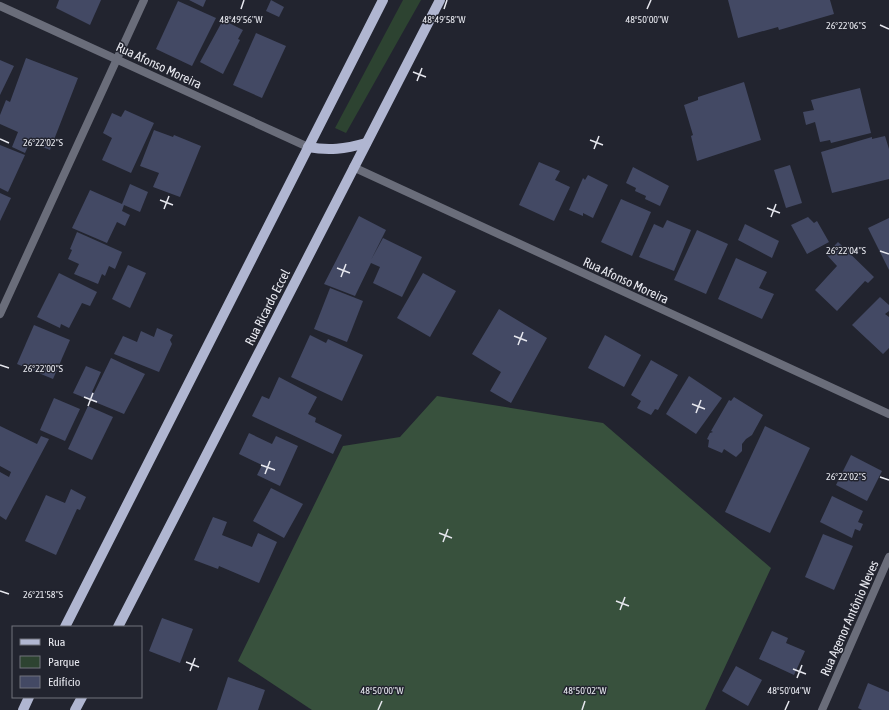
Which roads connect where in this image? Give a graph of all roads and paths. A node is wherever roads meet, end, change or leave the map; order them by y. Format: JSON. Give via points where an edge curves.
{"nodes":[{"id":1,"x":144,"y":0,"type":"edge"},
{"id":2,"x":383,"y":0,"type":"edge"},
{"id":3,"x":440,"y":0,"type":"edge"},
{"id":4,"x":0,"y":6,"type":"edge"},
{"id":5,"x":116,"y":59,"type":"junction"},
{"id":6,"x":366,"y":143,"type":"junction"},
{"id":7,"x":308,"y":147,"type":"junction"},
{"id":8,"x":353,"y":167,"type":"junction"},
{"id":9,"x":0,"y":314,"type":"edge"},
{"id":10,"x":889,"y":414,"type":"edge"},
{"id":11,"x":889,"y":557,"type":"edge"},
{"id":12,"x":66,"y":626,"type":"edge"},
{"id":13,"x":119,"y":626,"type":"edge"},
{"id":14,"x":29,"y":698,"type":"edge"},
{"id":15,"x":81,"y":698,"type":"edge"},
{"id":16,"x":23,"y":710,"type":"edge"},
{"id":17,"x":75,"y":710,"type":"edge"},
{"id":18,"x":822,"y":710,"type":"edge"}],
"edges":[{"from":1,"to":5,"type":"street"},
{"from":2,"to":7,"type":"main road"},
{"from":3,"to":6,"type":"main road","name":"Rua Ricardo Eccel"},
{"from":4,"to":5,"type":"street","name":"Rua Afonso Moreira"},
{"from":5,"to":7,"type":"street","name":"Rua Afonso Moreira"},
{"from":5,"to":9,"type":"street"},
{"from":6,"to":7,"type":"main road","via":[[344,149],[325,150]]},
{"from":6,"to":8,"type":"main road","name":"Rua Ricardo Eccel"},
{"from":7,"to":12,"type":"main road"},
{"from":8,"to":10,"type":"street","name":"Rua Afonso Moreira"},
{"from":8,"to":13,"type":"main road","name":"Rua Ricardo Eccel"},
{"from":11,"to":18,"type":"street","name":"Rua Agenor Antônio Neves"},
{"from":14,"to":16,"type":"main road"},
{"from":15,"to":17,"type":"main road"}]}
